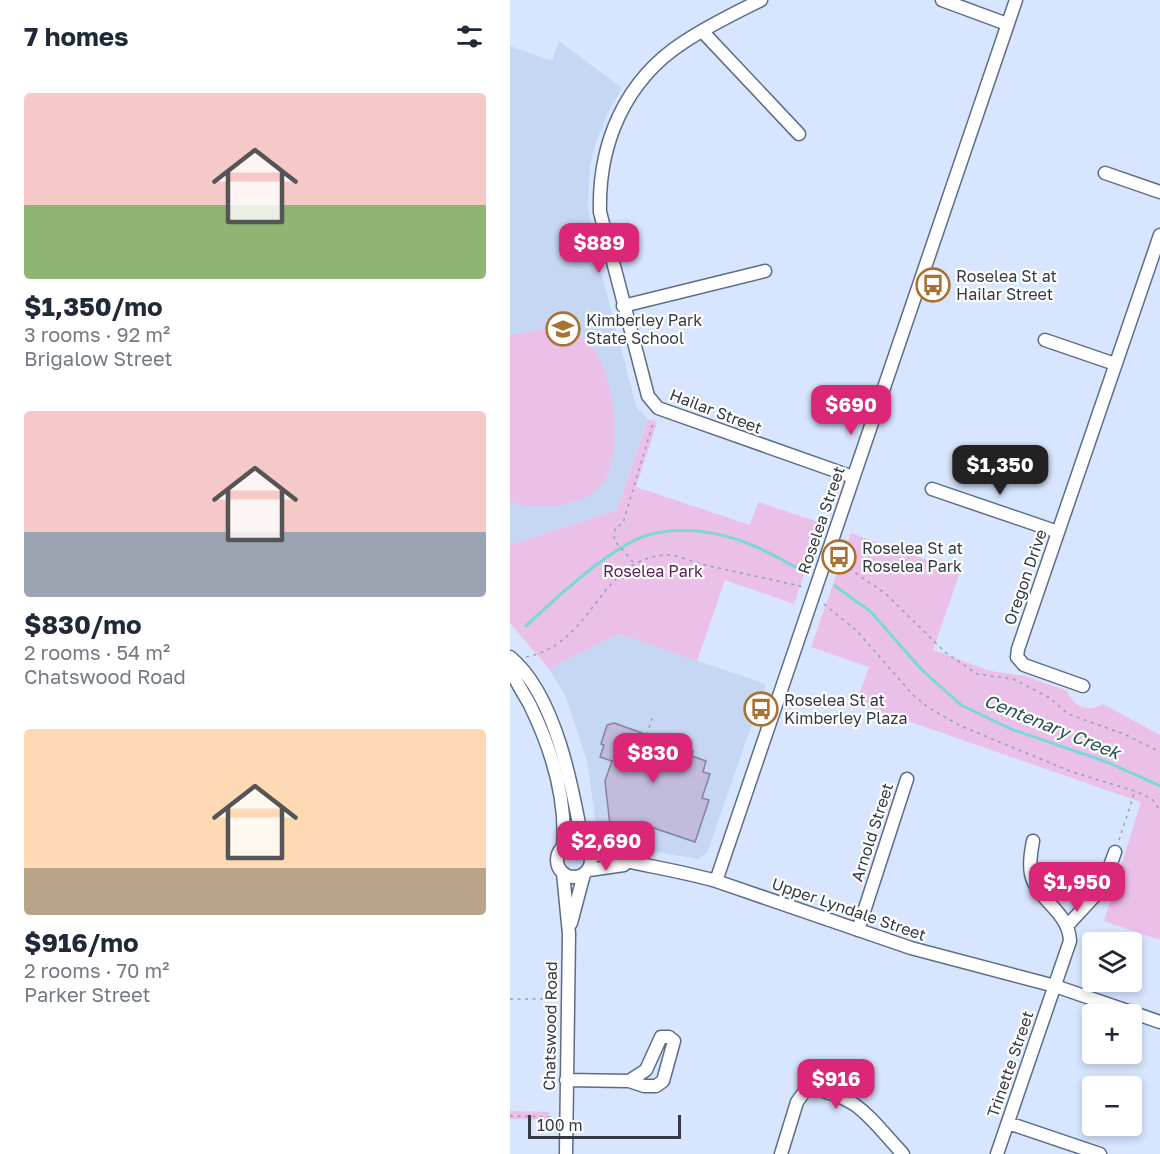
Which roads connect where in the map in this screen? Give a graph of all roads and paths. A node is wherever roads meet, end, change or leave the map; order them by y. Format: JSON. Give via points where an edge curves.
{"nodes":[{"id":1,"x":761,"y":0,"type":"edge"},
{"id":2,"x":942,"y":0,"type":"edge"},
{"id":3,"x":1016,"y":0,"type":"edge"},
{"id":4,"x":1007,"y":24,"type":"junction"},
{"id":5,"x":702,"y":31,"type":"junction"},
{"id":6,"x":799,"y":134,"type":"dead end"},
{"id":7,"x":1105,"y":173,"type":"dead end"},
{"id":8,"x":1160,"y":192,"type":"edge"},
{"id":9,"x":1159,"y":243,"type":"edge"},
{"id":10,"x":765,"y":271,"type":"dead end"},
{"id":11,"x":623,"y":306,"type":"junction"},
{"id":12,"x":1045,"y":340,"type":"dead end"},
{"id":13,"x":1115,"y":364,"type":"junction"},
{"id":14,"x":658,"y":408,"type":"junction"},
{"id":15,"x":853,"y":477,"type":"junction"},
{"id":16,"x":932,"y":489,"type":"dead end"},
{"id":17,"x":1058,"y":531,"type":"junction"},
{"id":18,"x":836,"y":560,"type":"dead end"},
{"id":19,"x":633,"y":562,"type":"junction"},
{"id":20,"x":802,"y":587,"type":"dead end"},
{"id":21,"x":821,"y":602,"type":"dead end"},
{"id":22,"x":514,"y":657,"type":"edge"},
{"id":23,"x":510,"y":668,"type":"edge"},
{"id":24,"x":1083,"y":686,"type":"dead end"},
{"id":25,"x":652,"y":718,"type":"dead end"},
{"id":26,"x":543,"y":719,"type":"junction"},
{"id":27,"x":647,"y":735,"type":"dead end"},
{"id":28,"x":1160,"y":752,"type":"edge"},
{"id":29,"x":907,"y":779,"type":"dead end"},
{"id":30,"x":1135,"y":791,"type":"junction"},
{"id":31,"x":1160,"y":810,"type":"edge"},
{"id":32,"x":1033,"y":841,"type":"dead end"},
{"id":33,"x":562,"y":849,"type":"junction"},
{"id":34,"x":586,"y":849,"type":"junction"},
{"id":35,"x":1115,"y":852,"type":"joint"},
{"id":36,"x":631,"y":864,"type":"junction"},
{"id":37,"x":586,"y":872,"type":"junction"},
{"id":38,"x":563,"y":873,"type":"junction"},
{"id":39,"x":716,"y":881,"type":"junction"},
{"id":40,"x":1067,"y":926,"type":"junction"},
{"id":41,"x":858,"y":930,"type":"junction"},
{"id":42,"x":569,"y":934,"type":"junction"},
{"id":43,"x":1055,"y":986,"type":"junction"},
{"id":44,"x":510,"y":999,"type":"edge"},
{"id":45,"x":554,"y":999,"type":"dead end"},
{"id":46,"x":1160,"y":1022,"type":"edge"},
{"id":47,"x":566,"y":1080,"type":"junction"},
{"id":48,"x":629,"y":1081,"type":"dead end"},
{"id":49,"x":510,"y":1116,"type":"edge"},
{"id":50,"x":553,"y":1117,"type":"dead end"},
{"id":51,"x":1008,"y":1123,"type":"junction"},
{"id":52,"x":566,"y":1154,"type":"edge"},
{"id":53,"x":782,"y":1154,"type":"edge"},
{"id":54,"x":903,"y":1154,"type":"edge"},
{"id":55,"x":997,"y":1154,"type":"edge"},
{"id":56,"x":1100,"y":1154,"type":"edge"}],
"edges":[{"from":1,"to":5,"type":"street","name":"Hailar Street"},
{"from":2,"to":4,"type":"street"},
{"from":3,"to":4,"type":"street","name":"Roselea Street"},
{"from":4,"to":15,"type":"street","name":"Roselea Street"},
{"from":5,"to":6,"type":"street"},
{"from":5,"to":11,"type":"street","name":"Hailar Street","via":[[682,42],[649,71],[623,107],[606,146],[600,212]]},
{"from":7,"to":8,"type":"street"},
{"from":9,"to":13,"type":"street","name":"Oregon Drive"},
{"from":10,"to":11,"type":"street"},
{"from":11,"to":14,"type":"street","name":"Hailar Street","via":[[648,396]]},
{"from":12,"to":13,"type":"street"},
{"from":13,"to":17,"type":"street","name":"Oregon Drive"},
{"from":14,"to":15,"type":"street","name":"Hailar Street"},
{"from":14,"to":19,"type":"path","via":[[623,523],[615,528],[614,540]]},
{"from":15,"to":39,"type":"street","name":"Roselea Street"},
{"from":16,"to":17,"type":"street"},
{"from":17,"to":24,"type":"street","name":"Oregon Drive","via":[[1017,657],[1036,671]]},
{"from":18,"to":28,"type":"path","via":[[886,594],[945,651],[976,674],[1013,679],[1050,698],[1068,714]]},
{"from":19,"to":20,"type":"path","via":[[667,555]]},
{"from":19,"to":22,"type":"path","via":[[567,639],[538,654]]},
{"from":21,"to":30,"type":"path","via":[[857,631],[929,708],[961,726],[1072,772]]},
{"from":22,"to":26,"type":"street","via":[[522,667]]},
{"from":23,"to":26,"type":"street"},
{"from":25,"to":27,"type":"path"},
{"from":26,"to":33,"type":"street","via":[[560,791]]},
{"from":26,"to":34,"type":"street","via":[[576,805]]},
{"from":29,"to":41,"type":"street","name":"Arnold Street"},
{"from":30,"to":31,"type":"path","via":[[1152,799]]},
{"from":30,"to":35,"type":"path"},
{"from":32,"to":40,"type":"street","via":[[1031,876]]},
{"from":33,"to":34,"type":"street","via":[[572,844]]},
{"from":33,"to":38,"type":"street","via":[[558,863]]},
{"from":34,"to":36,"type":"street","name":"Upper Lyndale Street"},
{"from":34,"to":37,"type":"street","via":[[591,861]]},
{"from":35,"to":40,"type":"street","via":[[1102,888]]},
{"from":36,"to":37,"type":"street","name":"Upper Lyndale Street"},
{"from":36,"to":39,"type":"street","name":"Upper Lyndale Street"},
{"from":37,"to":38,"type":"street","via":[[573,877]]},
{"from":37,"to":42,"type":"street","name":"Chatswood Road"},
{"from":38,"to":42,"type":"street","name":"Chatswood Road"},
{"from":39,"to":41,"type":"street","name":"Upper Lyndale Street"},
{"from":40,"to":43,"type":"street","name":"Trinette Street","via":[[1070,941]]},
{"from":41,"to":43,"type":"street","name":"Upper Lyndale Street","via":[[934,955]]},
{"from":42,"to":47,"type":"street","name":"Chatswood Road"},
{"from":43,"to":46,"type":"street","name":"Upper Lyndale Street"},
{"from":43,"to":51,"type":"street","name":"Trinette Street"},
{"from":44,"to":45,"type":"path"},
{"from":47,"to":48,"type":"street"},
{"from":47,"to":52,"type":"street","name":"Chatswood Road"},
{"from":49,"to":50,"type":"path"},
{"from":51,"to":55,"type":"street","name":"Trinette Street"},
{"from":51,"to":56,"type":"street"},
{"from":53,"to":54,"type":"street","via":[[797,1102],[807,1088],[832,1091],[851,1101]]}]}
